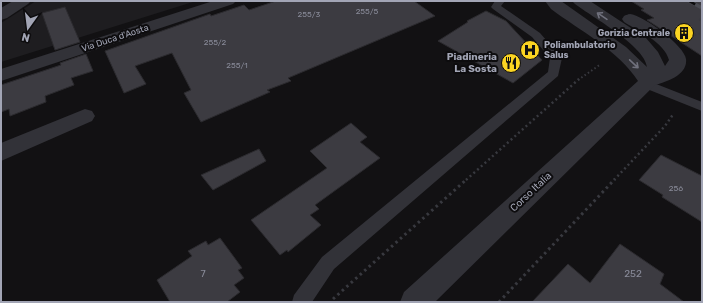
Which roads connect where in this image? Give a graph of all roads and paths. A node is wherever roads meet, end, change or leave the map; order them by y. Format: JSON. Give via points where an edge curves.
{"nodes":[{"id":1,"x":23,"y":1,"type":"edge"},
{"id":2,"x":228,"y":1,"type":"edge"},
{"id":3,"x":500,"y":1,"type":"edge"},
{"id":4,"x":553,"y":1,"type":"edge"},
{"id":5,"x":580,"y":1,"type":"edge"},
{"id":6,"x":602,"y":1,"type":"edge"},
{"id":7,"x":1,"y":15,"type":"edge"},
{"id":8,"x":601,"y":64,"type":"dead end"},
{"id":9,"x":1,"y":75,"type":"edge"},
{"id":10,"x":647,"y":83,"type":"junction"},
{"id":11,"x":702,"y":107,"type":"edge"},
{"id":12,"x":676,"y":111,"type":"dead end"},
{"id":13,"x":86,"y":116,"type":"dead end"},
{"id":14,"x":1,"y":152,"type":"edge"},
{"id":15,"x":333,"y":299,"type":"dead end"},
{"id":16,"x":301,"y":302,"type":"edge"},
{"id":17,"x":414,"y":302,"type":"edge"},
{"id":18,"x":499,"y":302,"type":"edge"}],
"edges":[{"from":1,"to":7,"type":"street"},
{"from":2,"to":9,"type":"street","name":"Via Duca d'Aosta"},
{"from":3,"to":16,"type":"lane","via":[[496,7],[536,35],[556,58],[554,73],[328,263]]},
{"from":4,"to":10,"type":"street","one_way":true,"via":[[556,6],[628,59],[644,74]]},
{"from":10,"to":5,"type":"street","one_way":true,"via":[[655,73],[651,54],[640,42]]},
{"from":6,"to":10,"type":"street","via":[[657,36],[676,52],[676,66]]},
{"from":8,"to":15,"type":"path","via":[[579,79]]},
{"from":10,"to":11,"type":"lane"},
{"from":10,"to":17,"type":"street","name":"Corso Italia"},
{"from":12,"to":18,"type":"path"},
{"from":13,"to":14,"type":"street"}]}
